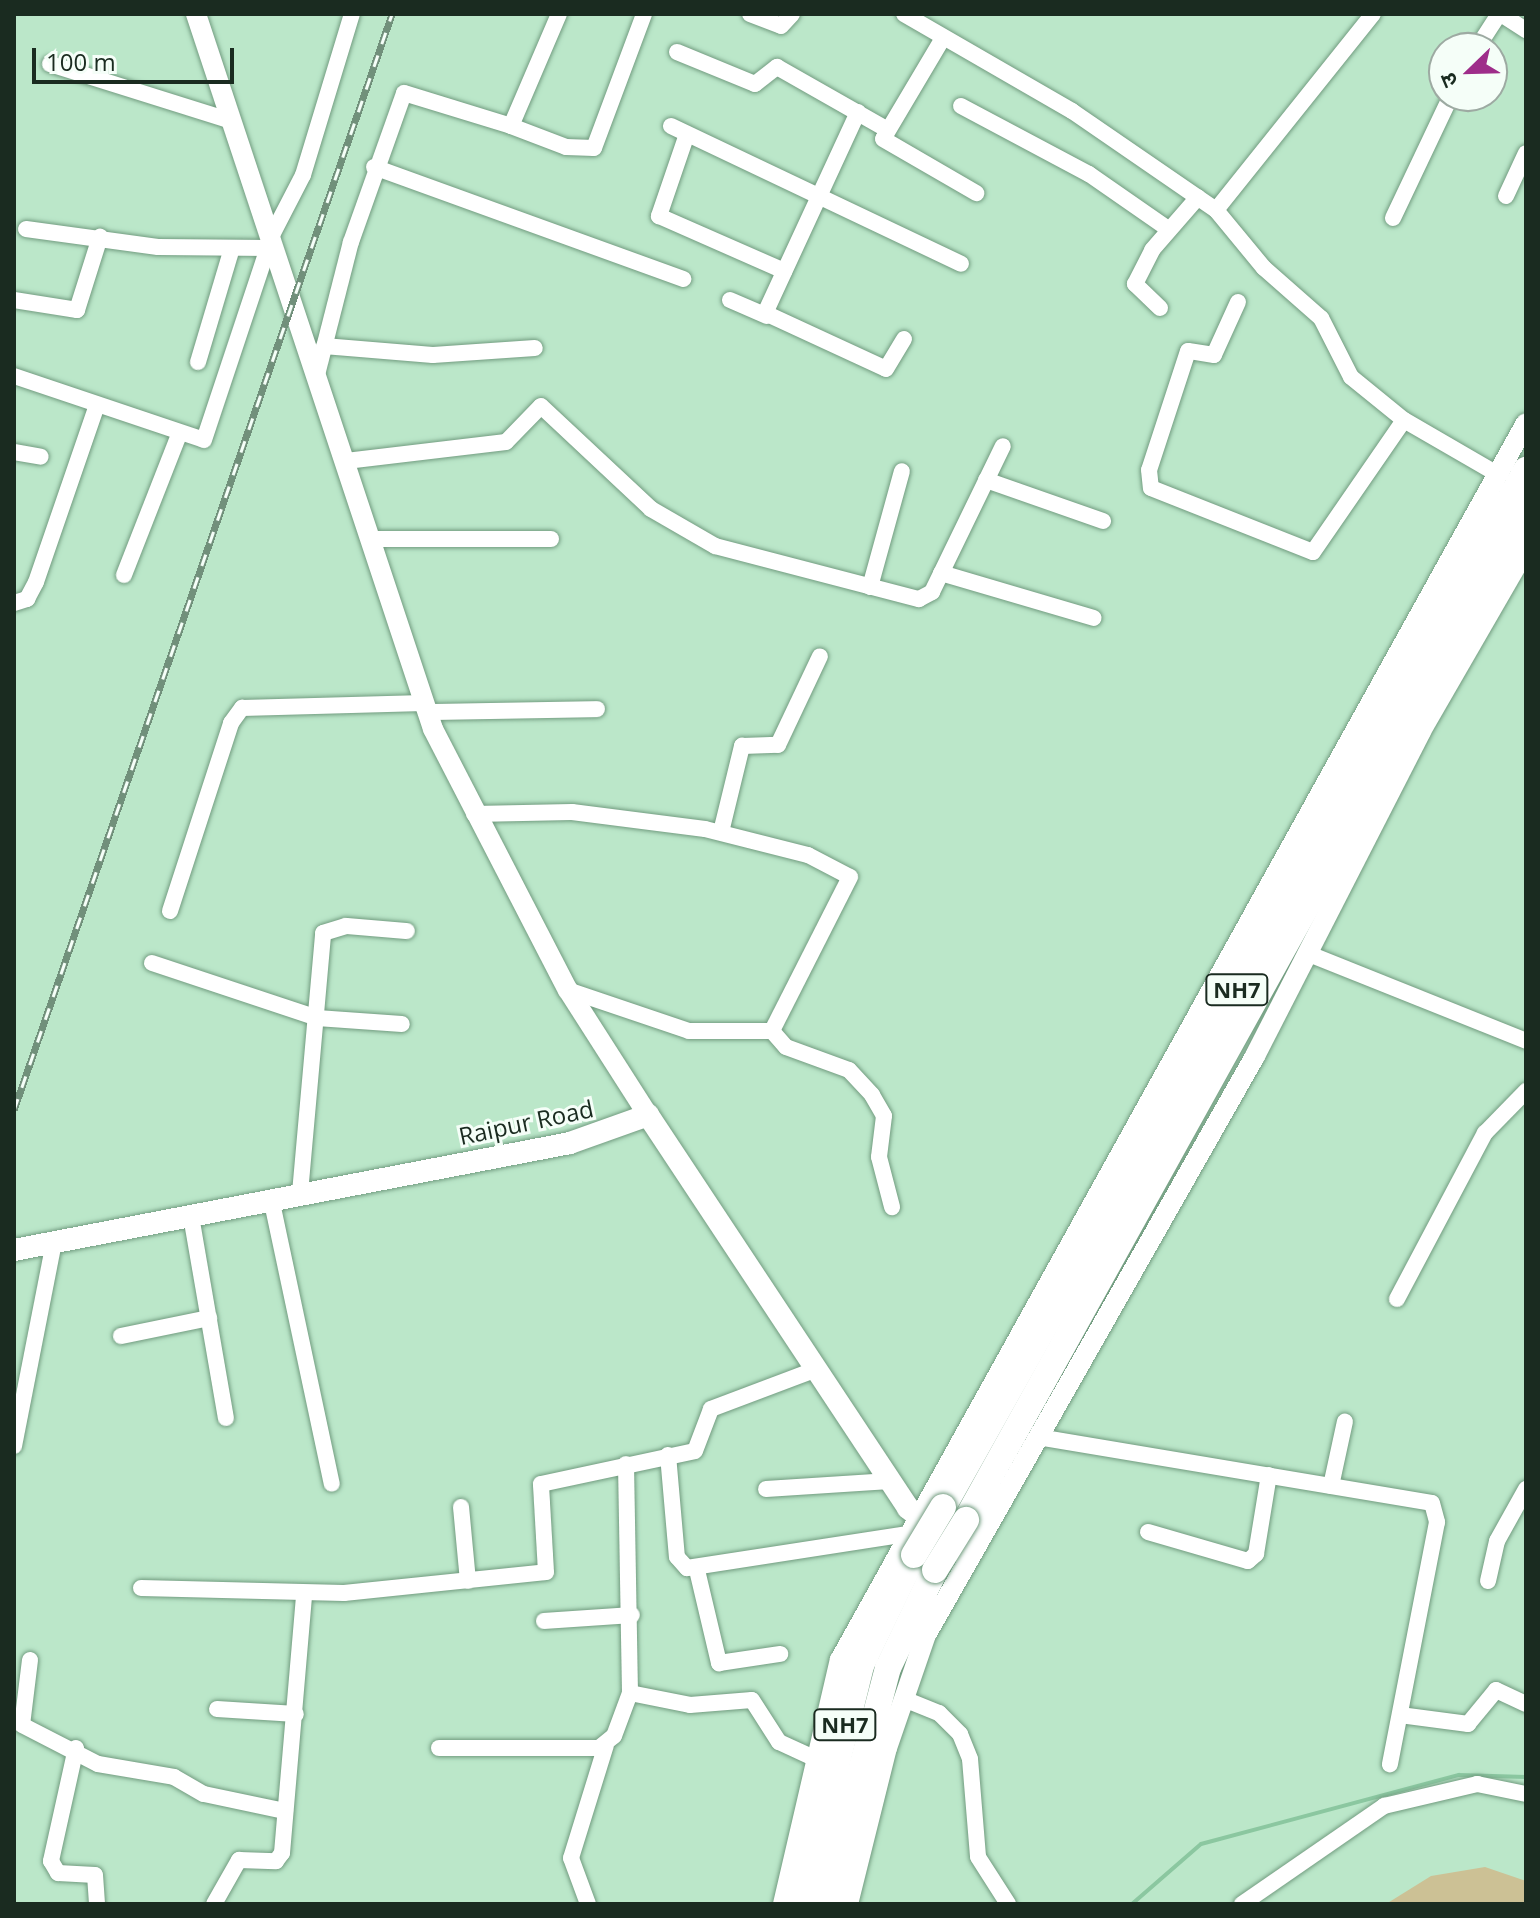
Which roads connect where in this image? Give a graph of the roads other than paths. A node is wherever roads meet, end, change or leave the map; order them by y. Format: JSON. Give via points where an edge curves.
{"nodes":[{"id":1,"x":196,"y":14,"type":"edge"},
{"id":2,"x":352,"y":14,"type":"edge"},
{"id":3,"x":559,"y":14,"type":"edge"},
{"id":4,"x":644,"y":14,"type":"edge"},
{"id":5,"x":750,"y":14,"type":"edge"},
{"id":6,"x":792,"y":14,"type":"edge"},
{"id":7,"x":904,"y":14,"type":"edge"},
{"id":8,"x":1373,"y":14,"type":"edge"},
{"id":9,"x":1500,"y":14,"type":"edge"},
{"id":10,"x":1526,"y":30,"type":"edge"},
{"id":11,"x":1488,"y":32,"type":"edge"},
{"id":12,"x":943,"y":38,"type":"junction"},
{"id":13,"x":677,"y":52,"type":"dead end"},
{"id":14,"x":50,"y":64,"type":"dead end"},
{"id":15,"x":961,"y":106,"type":"dead end"},
{"id":16,"x":858,"y":112,"type":"junction"},
{"id":17,"x":1443,"y":112,"type":"edge"},
{"id":18,"x":232,"y":121,"type":"junction"},
{"id":19,"x":511,"y":126,"type":"junction"},
{"id":20,"x":671,"y":126,"type":"dead end"},
{"id":21,"x":886,"y":129,"type":"junction"},
{"id":22,"x":687,"y":134,"type":"junction"},
{"id":23,"x":1526,"y":153,"type":"edge"},
{"id":24,"x":374,"y":167,"type":"junction"},
{"id":25,"x":818,"y":193,"type":"junction"},
{"id":26,"x":976,"y":193,"type":"dead end"},
{"id":27,"x":1506,"y":196,"type":"dead end"},
{"id":28,"x":1198,"y":197,"type":"junction"},
{"id":29,"x":1216,"y":210,"type":"junction"},
{"id":30,"x":1393,"y":218,"type":"dead end"},
{"id":31,"x":26,"y":229,"type":"dead end"},
{"id":32,"x":1168,"y":229,"type":"junction"},
{"id":33,"x":100,"y":237,"type":"junction"},
{"id":34,"x":270,"y":241,"type":"junction"},
{"id":35,"x":231,"y":251,"type":"junction"},
{"id":36,"x":961,"y":264,"type":"dead end"},
{"id":37,"x":784,"y":271,"type":"junction"},
{"id":38,"x":683,"y":279,"type":"dead end"},
{"id":39,"x":14,"y":300,"type":"edge"},
{"id":40,"x":730,"y":300,"type":"dead end"},
{"id":41,"x":1238,"y":302,"type":"dead end"},
{"id":42,"x":1160,"y":308,"type":"dead end"},
{"id":43,"x":767,"y":316,"type":"junction"},
{"id":44,"x":904,"y":339,"type":"dead end"},
{"id":45,"x":324,"y":346,"type":"junction"},
{"id":46,"x":535,"y":348,"type":"dead end"},
{"id":47,"x":198,"y":362,"type":"dead end"},
{"id":48,"x":318,"y":371,"type":"junction"},
{"id":49,"x":14,"y":376,"type":"edge"},
{"id":50,"x":96,"y":408,"type":"junction"},
{"id":51,"x":1404,"y":420,"type":"junction"},
{"id":52,"x":1526,"y":423,"type":"edge"},
{"id":53,"x":179,"y":435,"type":"junction"},
{"id":54,"x":1003,"y":446,"type":"dead end"},
{"id":55,"x":14,"y":452,"type":"edge"},
{"id":56,"x":41,"y":457,"type":"dead end"},
{"id":57,"x":346,"y":461,"type":"junction"},
{"id":58,"x":1526,"y":470,"type":"edge"},
{"id":59,"x":902,"y":471,"type":"dead end"},
{"id":60,"x":1497,"y":474,"type":"junction"},
{"id":61,"x":986,"y":480,"type":"junction"},
{"id":62,"x":1526,"y":511,"type":"edge"},
{"id":63,"x":1103,"y":521,"type":"dead end"},
{"id":64,"x":371,"y":539,"type":"junction"},
{"id":65,"x":551,"y":539,"type":"dead end"},
{"id":66,"x":1526,"y":549,"type":"edge"},
{"id":67,"x":941,"y":573,"type":"junction"},
{"id":68,"x":124,"y":575,"type":"dead end"},
{"id":69,"x":870,"y":587,"type":"junction"},
{"id":70,"x":14,"y":603,"type":"edge"},
{"id":71,"x":1094,"y":618,"type":"dead end"},
{"id":72,"x":820,"y":656,"type":"dead end"},
{"id":73,"x":425,"y":708,"type":"junction"},
{"id":74,"x":597,"y":709,"type":"dead end"},
{"id":75,"x":474,"y":814,"type":"junction"},
{"id":76,"x":721,"y":832,"type":"junction"},
{"id":77,"x":170,"y":911,"type":"dead end"},
{"id":78,"x":407,"y":931,"type":"dead end"},
{"id":79,"x":1309,"y":954,"type":"junction"},
{"id":80,"x":152,"y":963,"type":"dead end"},
{"id":81,"x":568,"y":990,"type":"junction"},
{"id":82,"x":317,"y":1018,"type":"junction"},
{"id":83,"x":402,"y":1024,"type":"dead end"},
{"id":84,"x":772,"y":1031,"type":"junction"},
{"id":85,"x":1526,"y":1041,"type":"edge"},
{"id":86,"x":1526,"y":1091,"type":"edge"},
{"id":87,"x":1507,"y":1111,"type":"junction"},
{"id":88,"x":648,"y":1115,"type":"junction"},
{"id":89,"x":1526,"y":1116,"type":"edge"},
{"id":90,"x":300,"y":1193,"type":"junction"},
{"id":91,"x":271,"y":1198,"type":"junction"},
{"id":92,"x":892,"y":1207,"type":"dead end"},
{"id":93,"x":191,"y":1216,"type":"junction"},
{"id":94,"x":54,"y":1243,"type":"junction"},
{"id":95,"x":14,"y":1250,"type":"edge"},
{"id":96,"x":1397,"y":1299,"type":"dead end"},
{"id":97,"x":209,"y":1318,"type":"junction"},
{"id":98,"x":121,"y":1336,"type":"dead end"},
{"id":99,"x":817,"y":1369,"type":"junction"},
{"id":100,"x":226,"y":1418,"type":"dead end"},
{"id":101,"x":1345,"y":1421,"type":"dead end"},
{"id":102,"x":1038,"y":1437,"type":"junction"},
{"id":103,"x":14,"y":1446,"type":"edge"},
{"id":104,"x":668,"y":1455,"type":"junction"},
{"id":105,"x":626,"y":1464,"type":"junction"},
{"id":106,"x":1269,"y":1475,"type":"junction"},
{"id":107,"x":890,"y":1481,"type":"junction"},
{"id":108,"x":332,"y":1484,"type":"dead end"},
{"id":109,"x":1331,"y":1486,"type":"junction"},
{"id":110,"x":766,"y":1489,"type":"dead end"},
{"id":111,"x":1526,"y":1489,"type":"edge"},
{"id":112,"x":461,"y":1507,"type":"dead end"},
{"id":113,"x":1148,"y":1532,"type":"dead end"},
{"id":114,"x":918,"y":1544,"type":"junction"},
{"id":115,"x":969,"y":1557,"type":"junction"},
{"id":116,"x":697,"y":1570,"type":"junction"},
{"id":117,"x":468,"y":1581,"type":"junction"},
{"id":118,"x":1488,"y":1581,"type":"dead end"},
{"id":119,"x":141,"y":1588,"type":"dead end"},
{"id":120,"x":304,"y":1595,"type":"junction"},
{"id":121,"x":632,"y":1615,"type":"junction"},
{"id":122,"x":544,"y":1621,"type":"dead end"},
{"id":123,"x":780,"y":1654,"type":"dead end"},
{"id":124,"x":30,"y":1660,"type":"dead end"},
{"id":125,"x":630,"y":1693,"type":"junction"},
{"id":126,"x":904,"y":1699,"type":"junction"},
{"id":127,"x":1526,"y":1703,"type":"edge"},
{"id":128,"x":217,"y":1709,"type":"dead end"},
{"id":129,"x":296,"y":1714,"type":"junction"},
{"id":130,"x":1400,"y":1715,"type":"junction"},
{"id":131,"x":16,"y":1724,"type":"edge"},
{"id":132,"x":606,"y":1745,"type":"junction"},
{"id":133,"x":76,"y":1748,"type":"junction"},
{"id":134,"x":439,"y":1748,"type":"dead end"},
{"id":135,"x":816,"y":1759,"type":"junction"},
{"id":136,"x":1390,"y":1764,"type":"dead end"},
{"id":137,"x":1526,"y":1794,"type":"edge"},
{"id":138,"x":285,"y":1811,"type":"junction"},
{"id":139,"x":97,"y":1904,"type":"edge"},
{"id":140,"x":214,"y":1904,"type":"edge"},
{"id":141,"x":588,"y":1904,"type":"edge"},
{"id":142,"x":783,"y":1904,"type":"edge"},
{"id":143,"x":802,"y":1904,"type":"edge"},
{"id":144,"x":826,"y":1904,"type":"edge"},
{"id":145,"x":848,"y":1904,"type":"edge"},
{"id":146,"x":1008,"y":1904,"type":"edge"},
{"id":147,"x":1242,"y":1904,"type":"edge"}],
"edges":[{"from":1,"to":18,"type":"street"},
{"from":2,"to":34,"type":"street","via":[[303,175]]},
{"from":3,"to":19,"type":"street"},
{"from":4,"to":19,"type":"street","via":[[594,148],[566,147]]},
{"from":5,"to":6,"type":"street","via":[[781,26]]},
{"from":7,"to":12,"type":"street"},
{"from":8,"to":29,"type":"street"},
{"from":9,"to":10,"type":"street"},
{"from":9,"to":11,"type":"street"},
{"from":12,"to":21,"type":"street"},
{"from":12,"to":28,"type":"street","via":[[1072,111]]},
{"from":13,"to":16,"type":"street","via":[[755,84],[777,67]]},
{"from":14,"to":18,"type":"street"},
{"from":15,"to":32,"type":"street","via":[[1089,174]]},
{"from":16,"to":21,"type":"street"},
{"from":16,"to":25,"type":"street"},
{"from":17,"to":30,"type":"street"},
{"from":18,"to":34,"type":"street"},
{"from":19,"to":24,"type":"street","via":[[410,90]]},
{"from":20,"to":22,"type":"street"},
{"from":21,"to":26,"type":"street","via":[[884,143]]},
{"from":22,"to":25,"type":"street"},
{"from":22,"to":37,"type":"street","via":[[659,216]]},
{"from":23,"to":27,"type":"street"},
{"from":24,"to":38,"type":"street"},
{"from":24,"to":45,"type":"street"},
{"from":25,"to":36,"type":"street"},
{"from":25,"to":37,"type":"street"},
{"from":28,"to":29,"type":"street"},
{"from":28,"to":32,"type":"street"},
{"from":29,"to":51,"type":"street","via":[[1264,268],[1321,318],[1351,377]]},
{"from":31,"to":33,"type":"street"},
{"from":32,"to":42,"type":"street","via":[[1135,284]]},
{"from":33,"to":35,"type":"street"},
{"from":33,"to":39,"type":"street","via":[[77,310]]},
{"from":34,"to":35,"type":"street"},
{"from":34,"to":48,"type":"street"},
{"from":34,"to":53,"type":"street","via":[[204,440]]},
{"from":35,"to":47,"type":"street"},
{"from":37,"to":43,"type":"street"},
{"from":40,"to":43,"type":"street"},
{"from":41,"to":51,"type":"street","via":[[1214,355],[1188,351],[1149,470],[1151,488],[1313,552]]},
{"from":43,"to":44,"type":"street","via":[[886,369]]},
{"from":45,"to":46,"type":"street","via":[[433,355]]},
{"from":45,"to":48,"type":"street"},
{"from":48,"to":57,"type":"street"},
{"from":49,"to":50,"type":"street"},
{"from":50,"to":53,"type":"street"},
{"from":50,"to":70,"type":"street","via":[[32,592]]},
{"from":51,"to":60,"type":"street"},
{"from":52,"to":60,"type":"street"},
{"from":53,"to":68,"type":"street"},
{"from":54,"to":61,"type":"street"},
{"from":55,"to":56,"type":"street"},
{"from":57,"to":64,"type":"street"},
{"from":57,"to":69,"type":"street","via":[[506,442],[541,406],[651,509],[715,546]]},
{"from":58,"to":114,"type":"highway","number":"NH7","bridge":true},
{"from":59,"to":69,"type":"street"},
{"from":60,"to":114,"type":"street"},
{"from":61,"to":63,"type":"street"},
{"from":61,"to":67,"type":"street"},
{"from":62,"to":114,"type":"highway","number":"NH7","bridge":true,"via":[[966,1520]]},
{"from":64,"to":65,"type":"street"},
{"from":64,"to":73,"type":"street"},
{"from":66,"to":79,"type":"street","via":[[1421,731]]},
{"from":67,"to":69,"type":"street","via":[[924,599]]},
{"from":67,"to":71,"type":"street"},
{"from":72,"to":76,"type":"street","via":[[778,745],[742,746]]},
{"from":73,"to":74,"type":"street"},
{"from":73,"to":75,"type":"street"},
{"from":73,"to":77,"type":"street","via":[[242,708],[231,723]]},
{"from":75,"to":76,"type":"street","via":[[572,812]]},
{"from":75,"to":81,"type":"street"},
{"from":76,"to":84,"type":"street","via":[[808,855],[850,877]]},
{"from":78,"to":82,"type":"street","via":[[326,929]]},
{"from":79,"to":85,"type":"street"},
{"from":79,"to":102,"type":"street"},
{"from":80,"to":82,"type":"street"},
{"from":81,"to":84,"type":"street","via":[[689,1031]]},
{"from":81,"to":88,"type":"street"},
{"from":82,"to":83,"type":"street"},
{"from":82,"to":90,"type":"street"},
{"from":84,"to":92,"type":"street","via":[[786,1047],[849,1070],[877,1102],[885,1122],[879,1157]]},
{"from":86,"to":87,"type":"street"},
{"from":87,"to":89,"type":"street"},
{"from":87,"to":96,"type":"street","via":[[1475,1150]]},
{"from":88,"to":90,"type":"main road","name":"Raipur Road","via":[[570,1143]]},
{"from":88,"to":99,"type":"main road"},
{"from":90,"to":91,"type":"main road","name":"Raipur Road"},
{"from":91,"to":93,"type":"main road","name":"Raipur Road"},
{"from":91,"to":108,"type":"street"},
{"from":93,"to":94,"type":"main road","name":"Raipur Road"},
{"from":93,"to":97,"type":"street"},
{"from":94,"to":95,"type":"main road","name":"Raipur Road"},
{"from":94,"to":103,"type":"street"},
{"from":97,"to":98,"type":"street"},
{"from":97,"to":100,"type":"street"},
{"from":99,"to":104,"type":"street","via":[[711,1409],[699,1448]]},
{"from":99,"to":107,"type":"main road"},
{"from":101,"to":109,"type":"street"},
{"from":102,"to":106,"type":"street"},
{"from":102,"to":115,"type":"street"},
{"from":104,"to":105,"type":"street"},
{"from":104,"to":116,"type":"street","via":[[677,1557]]},
{"from":105,"to":117,"type":"street","via":[[541,1484],[546,1572]]},
{"from":105,"to":121,"type":"street"},
{"from":106,"to":109,"type":"street"},
{"from":106,"to":113,"type":"street","via":[[1248,1561]]},
{"from":107,"to":110,"type":"street"},
{"from":107,"to":114,"type":"main road"},
{"from":109,"to":130,"type":"street","via":[[1422,1498],[1437,1512]]},
{"from":111,"to":118,"type":"street","via":[[1497,1541]]},
{"from":112,"to":117,"type":"street"},
{"from":114,"to":115,"type":"main road"},
{"from":114,"to":116,"type":"street"},
{"from":114,"to":135,"type":"street","via":[[840,1660]]},
{"from":114,"to":143,"type":"highway","number":"NH7","via":[[861,1665]]},
{"from":114,"to":144,"type":"highway","number":"NH7"},
{"from":115,"to":126,"type":"street","via":[[926,1635]]},
{"from":116,"to":123,"type":"street","via":[[719,1663]]},
{"from":117,"to":120,"type":"street"},
{"from":119,"to":120,"type":"street"},
{"from":120,"to":129,"type":"street"},
{"from":121,"to":122,"type":"street"},
{"from":121,"to":125,"type":"street"},
{"from":124,"to":131,"type":"street"},
{"from":125,"to":132,"type":"street","via":[[623,1722]]},
{"from":125,"to":135,"type":"street","via":[[690,1705],[752,1700],[779,1742]]},
{"from":126,"to":145,"type":"street"},
{"from":126,"to":146,"type":"street","via":[[939,1713],[960,1734],[970,1759],[978,1857]]},
{"from":127,"to":130,"type":"street","via":[[1496,1690],[1468,1724]]},
{"from":128,"to":129,"type":"street"},
{"from":129,"to":138,"type":"street"},
{"from":130,"to":136,"type":"street"},
{"from":131,"to":133,"type":"street"},
{"from":132,"to":134,"type":"street"},
{"from":132,"to":141,"type":"street","via":[[571,1858]]},
{"from":133,"to":138,"type":"street","via":[[98,1764],[174,1777],[204,1794]]},
{"from":133,"to":139,"type":"street","via":[[51,1861],[58,1873],[98,1879]]},
{"from":135,"to":142,"type":"street"},
{"from":137,"to":147,"type":"street","via":[[1477,1784],[1410,1795],[1384,1806]]},
{"from":138,"to":140,"type":"street","via":[[281,1858],[239,1860]]}]}
